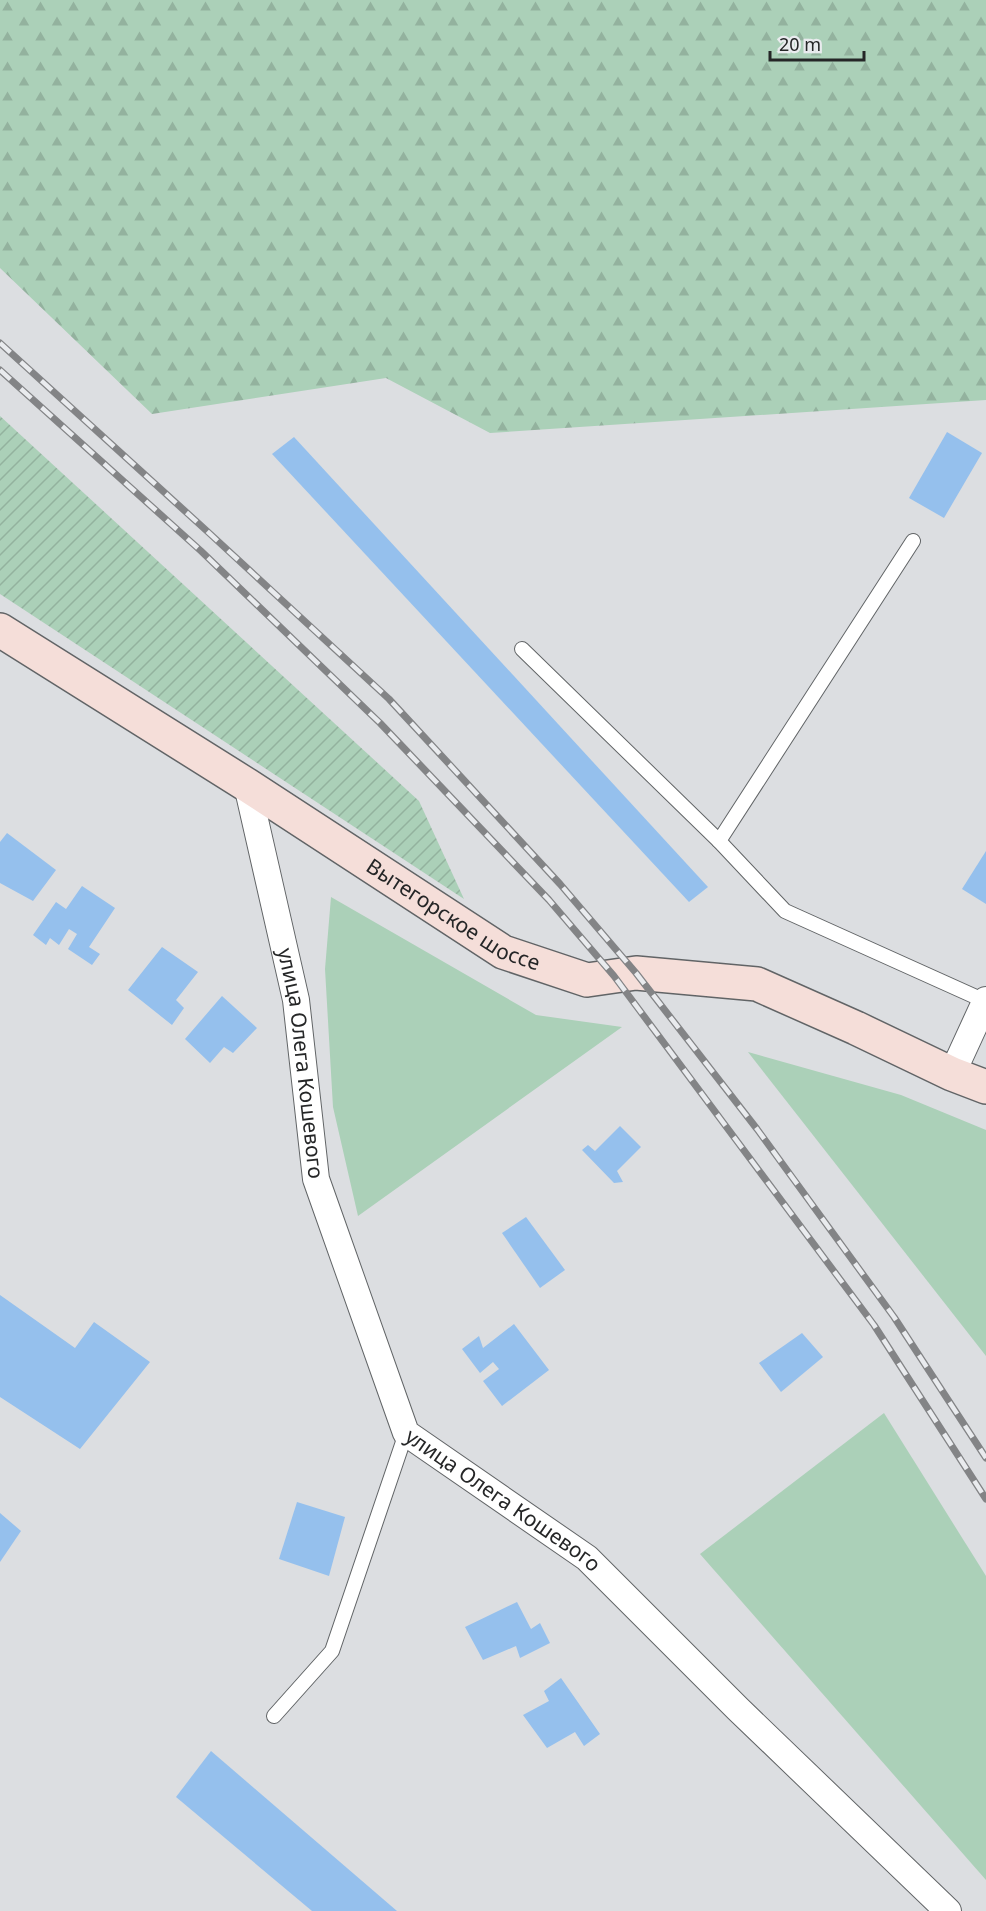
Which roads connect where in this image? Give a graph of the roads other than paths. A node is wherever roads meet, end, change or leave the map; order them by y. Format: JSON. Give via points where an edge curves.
{"nodes":[{"id":1,"x":913,"y":541,"type":"dead end"},
{"id":2,"x":0,"y":630,"type":"edge"},
{"id":3,"x":522,"y":649,"type":"dead end"},
{"id":4,"x":247,"y":785,"type":"junction"},
{"id":5,"x":720,"y":841,"type":"junction"},
{"id":6,"x":986,"y":1000,"type":"edge"},
{"id":7,"x":952,"y":1074,"type":"junction"},
{"id":8,"x":986,"y":1087,"type":"edge"},
{"id":9,"x":406,"y":1433,"type":"junction"},
{"id":10,"x":274,"y":1716,"type":"dead end"},
{"id":11,"x":948,"y":1911,"type":"edge"}],
"edges":[{"from":1,"to":5,"type":"lane"},
{"from":2,"to":4,"type":"main road","name":"Вытегорское шоссе"},
{"from":3,"to":5,"type":"lane"},
{"from":4,"to":7,"type":"main road","name":"Вытегорское шоссе","via":[[503,952],[586,980],[636,972],[757,984]]},
{"from":4,"to":9,"type":"street","name":"улица Олега Кошевого","via":[[297,1000],[316,1179]]},
{"from":5,"to":6,"type":"lane","via":[[785,911]]},
{"from":6,"to":7,"type":"street"},
{"from":7,"to":8,"type":"main road","name":"Вытегорское шоссе"},
{"from":9,"to":10,"type":"lane","via":[[332,1651]]},
{"from":9,"to":11,"type":"street","name":"улица Олега Кошевого","via":[[587,1558]]}]}
